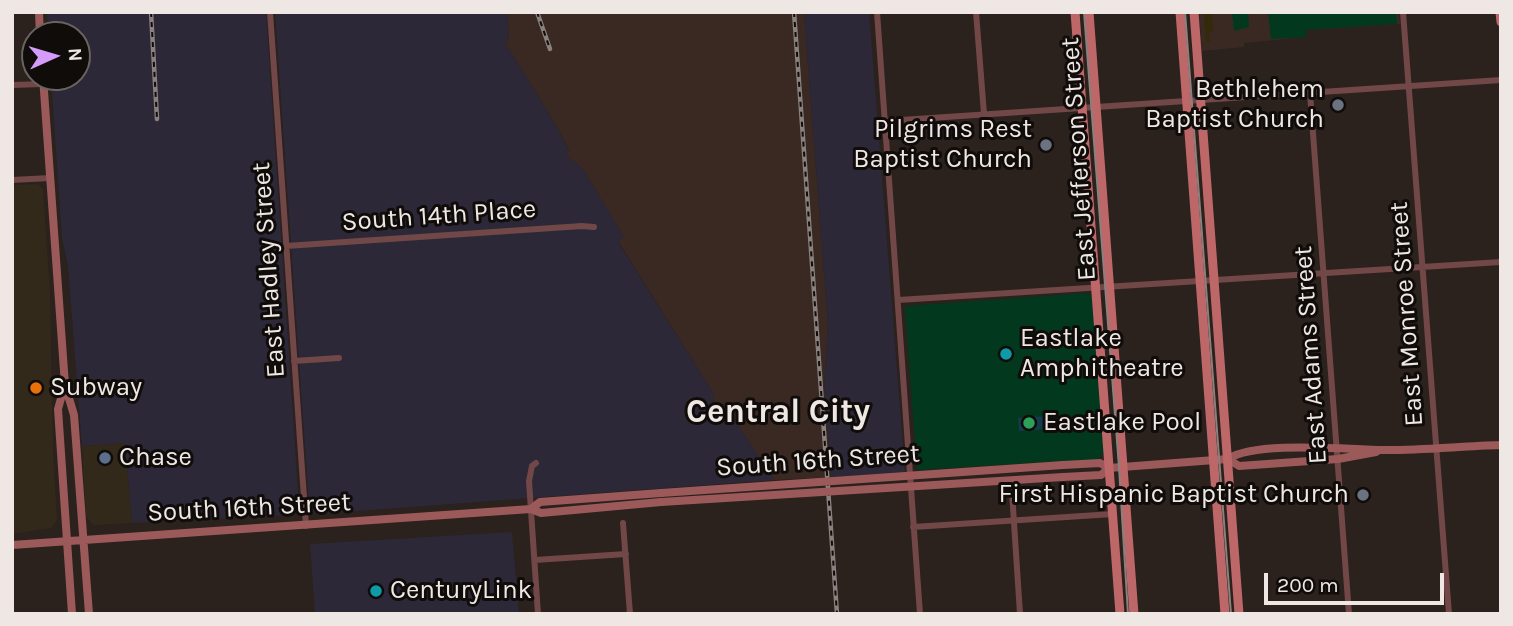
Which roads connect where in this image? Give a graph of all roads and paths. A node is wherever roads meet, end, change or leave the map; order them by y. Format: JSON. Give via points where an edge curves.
{"nodes":[{"id":1,"x":270,"y":12,"type":"edge"},
{"id":2,"x":877,"y":12,"type":"edge"},
{"id":3,"x":976,"y":12,"type":"edge"},
{"id":4,"x":1089,"y":12,"type":"edge"},
{"id":5,"x":1180,"y":12,"type":"edge"},
{"id":6,"x":1194,"y":12,"type":"edge"},
{"id":7,"x":1403,"y":12,"type":"edge"},
{"id":8,"x":1500,"y":12,"type":"edge"},
{"id":9,"x":1076,"y":15,"type":"edge"},
{"id":10,"x":1501,"y":22,"type":"edge"},
{"id":11,"x":1501,"y":80,"type":"edge"},
{"id":12,"x":1409,"y":86,"type":"junction"},
{"id":13,"x":44,"y":91,"type":"edge"},
{"id":14,"x":1310,"y":93,"type":"junction"},
{"id":15,"x":1200,"y":99,"type":"junction"},
{"id":16,"x":1187,"y":100,"type":"junction"},
{"id":17,"x":1096,"y":107,"type":"junction"},
{"id":18,"x":1082,"y":108,"type":"junction"},
{"id":19,"x":984,"y":114,"type":"junction"},
{"id":20,"x":886,"y":121,"type":"junction"},
{"id":21,"x":50,"y":178,"type":"junction"},
{"id":22,"x":12,"y":180,"type":"edge"},
{"id":23,"x":1208,"y":206,"type":"junction"},
{"id":24,"x":594,"y":227,"type":"dead end"},
{"id":25,"x":286,"y":246,"type":"junction"},
{"id":26,"x":1501,"y":262,"type":"edge"},
{"id":27,"x":1199,"y":265,"type":"junction"},
{"id":28,"x":1423,"y":267,"type":"junction"},
{"id":29,"x":1324,"y":274,"type":"junction"},
{"id":30,"x":1201,"y":281,"type":"junction"},
{"id":31,"x":1214,"y":281,"type":"junction"},
{"id":32,"x":1097,"y":287,"type":"junction"},
{"id":33,"x":1110,"y":287,"type":"junction"},
{"id":34,"x":898,"y":300,"type":"junction"},
{"id":35,"x":1111,"y":303,"type":"junction"},
{"id":36,"x":339,"y":358,"type":"dead end"},
{"id":37,"x":294,"y":361,"type":"junction"},
{"id":38,"x":1103,"y":374,"type":"junction"},
{"id":39,"x":65,"y":385,"type":"junction"},
{"id":40,"x":1501,"y":445,"type":"edge"},
{"id":41,"x":1337,"y":446,"type":"junction"},
{"id":42,"x":1436,"y":448,"type":"junction"},
{"id":43,"x":1387,"y":450,"type":"junction"},
{"id":44,"x":1228,"y":459,"type":"junction"},
{"id":45,"x":1338,"y":459,"type":"junction"},
{"id":46,"x":1214,"y":460,"type":"junction"},
{"id":47,"x":536,"y":463,"type":"dead end"},
{"id":48,"x":1123,"y":467,"type":"junction"},
{"id":49,"x":1109,"y":468,"type":"junction"},
{"id":50,"x":1012,"y":492,"type":"dead end"},
{"id":51,"x":661,"y":497,"type":"junction"},
{"id":52,"x":531,"y":509,"type":"junction"},
{"id":53,"x":1113,"y":514,"type":"junction"},
{"id":54,"x":1013,"y":520,"type":"junction"},
{"id":55,"x":623,"y":523,"type":"dead end"},
{"id":56,"x":306,"y":526,"type":"junction"},
{"id":57,"x":914,"y":527,"type":"junction"},
{"id":58,"x":83,"y":540,"type":"junction"},
{"id":59,"x":67,"y":541,"type":"junction"},
{"id":60,"x":12,"y":545,"type":"edge"},
{"id":61,"x":1235,"y":552,"type":"junction"},
{"id":62,"x":625,"y":554,"type":"junction"},
{"id":63,"x":535,"y":560,"type":"junction"},
{"id":64,"x":72,"y":614,"type":"edge"},
{"id":65,"x":89,"y":614,"type":"edge"},
{"id":66,"x":538,"y":614,"type":"edge"},
{"id":67,"x":630,"y":614,"type":"edge"},
{"id":68,"x":920,"y":614,"type":"edge"},
{"id":69,"x":1020,"y":614,"type":"edge"},
{"id":70,"x":1120,"y":614,"type":"edge"},
{"id":71,"x":1134,"y":614,"type":"edge"},
{"id":72,"x":1225,"y":614,"type":"edge"},
{"id":73,"x":1239,"y":614,"type":"edge"},
{"id":74,"x":1349,"y":614,"type":"edge"},
{"id":75,"x":1449,"y":614,"type":"edge"}],
"edges":[{"from":1,"to":25,"type":"street","name":"East Hadley Street"},
{"from":2,"to":20,"type":"street"},
{"from":3,"to":19,"type":"street"},
{"from":4,"to":17,"type":"main road","name":"East Jefferson Street"},
{"from":5,"to":16,"type":"main road"},
{"from":6,"to":15,"type":"main road"},
{"from":7,"to":12,"type":"street","name":"East Monroe Street"},
{"from":8,"to":10,"type":"main road"},
{"from":9,"to":18,"type":"main road","name":"East Jefferson Street"},
{"from":11,"to":12,"type":"street"},
{"from":12,"to":14,"type":"street"},
{"from":12,"to":28,"type":"street","name":"East Monroe Street"},
{"from":13,"to":21,"type":"main road"},
{"from":14,"to":15,"type":"street"},
{"from":14,"to":29,"type":"street","name":"East Adams Street"},
{"from":15,"to":16,"type":"street"},
{"from":15,"to":23,"type":"main road"},
{"from":16,"to":17,"type":"street"},
{"from":16,"to":27,"type":"main road"},
{"from":17,"to":18,"type":"street"},
{"from":17,"to":33,"type":"main road","name":"East Jefferson Street"},
{"from":18,"to":19,"type":"street"},
{"from":18,"to":32,"type":"main road","name":"East Jefferson Street"},
{"from":19,"to":20,"type":"street"},
{"from":20,"to":34,"type":"street"},
{"from":21,"to":22,"type":"street"},
{"from":21,"to":39,"type":"main road"},
{"from":23,"to":27,"type":"main road"},
{"from":23,"to":31,"type":"main road"},
{"from":24,"to":25,"type":"street","name":"South 14th Place"},
{"from":25,"to":37,"type":"street","name":"East Hadley Street"},
{"from":26,"to":28,"type":"street"},
{"from":27,"to":30,"type":"main road"},
{"from":28,"to":29,"type":"street"},
{"from":28,"to":42,"type":"street","name":"East Monroe Street"},
{"from":29,"to":31,"type":"street"},
{"from":29,"to":41,"type":"street","name":"East Adams Street"},
{"from":30,"to":31,"type":"street"},
{"from":30,"to":33,"type":"street"},
{"from":30,"to":46,"type":"main road"},
{"from":31,"to":44,"type":"main road"},
{"from":32,"to":33,"type":"street"},
{"from":32,"to":34,"type":"street"},
{"from":32,"to":38,"type":"main road","name":"East Jefferson Street"},
{"from":33,"to":35,"type":"main road","name":"East Jefferson Street"},
{"from":34,"to":57,"type":"street"},
{"from":35,"to":38,"type":"main road","name":"East Jefferson Street"},
{"from":35,"to":48,"type":"main road","name":"East Jefferson Street"},
{"from":36,"to":37,"type":"street"},
{"from":37,"to":56,"type":"street","name":"East Hadley Street"},
{"from":38,"to":49,"type":"main road","name":"East Jefferson Street"},
{"from":39,"to":58,"type":"main road","via":[[74,415]]},
{"from":39,"to":59,"type":"main road","via":[[58,409]]},
{"from":40,"to":42,"type":"main road"},
{"from":41,"to":43,"type":"main road"},
{"from":41,"to":44,"type":"main road","via":[[1238,452]]},
{"from":41,"to":45,"type":"street","name":"East Adams Street"},
{"from":42,"to":43,"type":"main road"},
{"from":42,"to":75,"type":"street","name":"East Monroe Street"},
{"from":43,"to":45,"type":"main road"},
{"from":44,"to":45,"type":"main road","via":[[1238,466]]},
{"from":44,"to":46,"type":"main road","name":"South 16th Street"},
{"from":44,"to":61,"type":"main road"},
{"from":45,"to":74,"type":"street","name":"East Adams Street"},
{"from":46,"to":48,"type":"main road","name":"South 16th Street"},
{"from":46,"to":72,"type":"main road"},
{"from":47,"to":52,"type":"street","via":[[529,474]]},
{"from":48,"to":49,"type":"main road","name":"South 16th Street"},
{"from":48,"to":71,"type":"main road","name":"East Jefferson Street"},
{"from":49,"to":51,"type":"main road","name":"South 16th Street","bridge":true,"via":[[1100,463],[1063,465]]},
{"from":49,"to":51,"type":"main road","name":"South 16th Street","bridge":true,"via":[[1101,475]]},
{"from":49,"to":53,"type":"main road","name":"East Jefferson Street"},
{"from":50,"to":54,"type":"street"},
{"from":51,"to":52,"type":"main road","name":"South 16th Street","via":[[540,502]]},
{"from":52,"to":56,"type":"main road","name":"South 16th Street"},
{"from":52,"to":63,"type":"street"},
{"from":53,"to":54,"type":"street"},
{"from":53,"to":70,"type":"main road","name":"East Jefferson Street"},
{"from":54,"to":57,"type":"street"},
{"from":54,"to":69,"type":"street"},
{"from":55,"to":62,"type":"street"},
{"from":56,"to":58,"type":"main road","name":"South 16th Street"},
{"from":57,"to":68,"type":"street"},
{"from":58,"to":59,"type":"main road","name":"South 16th Street"},
{"from":58,"to":65,"type":"main road"},
{"from":59,"to":60,"type":"main road","name":"South 16th Street"},
{"from":59,"to":64,"type":"main road"},
{"from":61,"to":72,"type":"main road"},
{"from":61,"to":73,"type":"main road"},
{"from":62,"to":63,"type":"street"},
{"from":62,"to":67,"type":"street"},
{"from":63,"to":66,"type":"street"}]}
